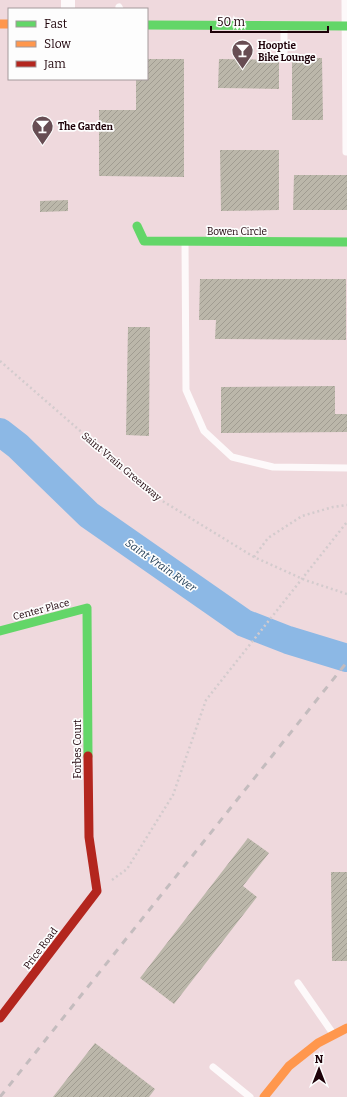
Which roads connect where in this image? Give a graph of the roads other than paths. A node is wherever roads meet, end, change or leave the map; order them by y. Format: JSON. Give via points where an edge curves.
{"nodes":[{"id":1,"x":344,"y":0,"type":"edge"},
{"id":2,"x":148,"y":25,"type":"edge"},
{"id":3,"x":284,"y":26,"type":"junction"},
{"id":4,"x":346,"y":26,"type":"edge"},
{"id":5,"x":284,"y":58,"type":"dead end"},
{"id":6,"x":346,"y":152,"type":"dead end"},
{"id":7,"x":137,"y":226,"type":"dead end"},
{"id":8,"x":185,"y":242,"type":"junction"},
{"id":9,"x":347,"y":242,"type":"edge"},
{"id":10,"x":347,"y":468,"type":"edge"},
{"id":11,"x":87,"y":608,"type":"joint"},
{"id":12,"x":0,"y":632,"type":"edge"},
{"id":13,"x":97,"y":891,"type":"joint"},
{"id":14,"x":298,"y":983,"type":"dead end"},
{"id":15,"x":0,"y":1018,"type":"edge"},
{"id":16,"x":347,"y":1028,"type":"edge"},
{"id":17,"x":334,"y":1035,"type":"junction"},
{"id":18,"x":213,"y":1067,"type":"dead end"},
{"id":19,"x":250,"y":1097,"type":"edge"},
{"id":20,"x":264,"y":1097,"type":"edge"}],
"edges":[{"from":1,"to":4,"type":"lane"},
{"from":2,"to":3,"type":"street"},
{"from":3,"to":4,"type":"street"},
{"from":3,"to":5,"type":"lane"},
{"from":4,"to":6,"type":"lane"},
{"from":7,"to":8,"type":"street","name":"Bowen Circle","via":[[144,241]]},
{"from":8,"to":9,"type":"street","name":"Bowen Circle"},
{"from":8,"to":10,"type":"lane","via":[[186,390],[204,431],[232,456],[253,462],[273,467]]},
{"from":11,"to":12,"type":"street","name":"Center Place"},
{"from":11,"to":13,"type":"street","name":"Forbes Court","via":[[89,837]]},
{"from":13,"to":15,"type":"street","name":"Price Road"},
{"from":14,"to":17,"type":"lane"},
{"from":16,"to":17,"type":"street"},
{"from":17,"to":20,"type":"street","via":[[318,1043],[290,1066]]},
{"from":18,"to":19,"type":"lane"}]}
